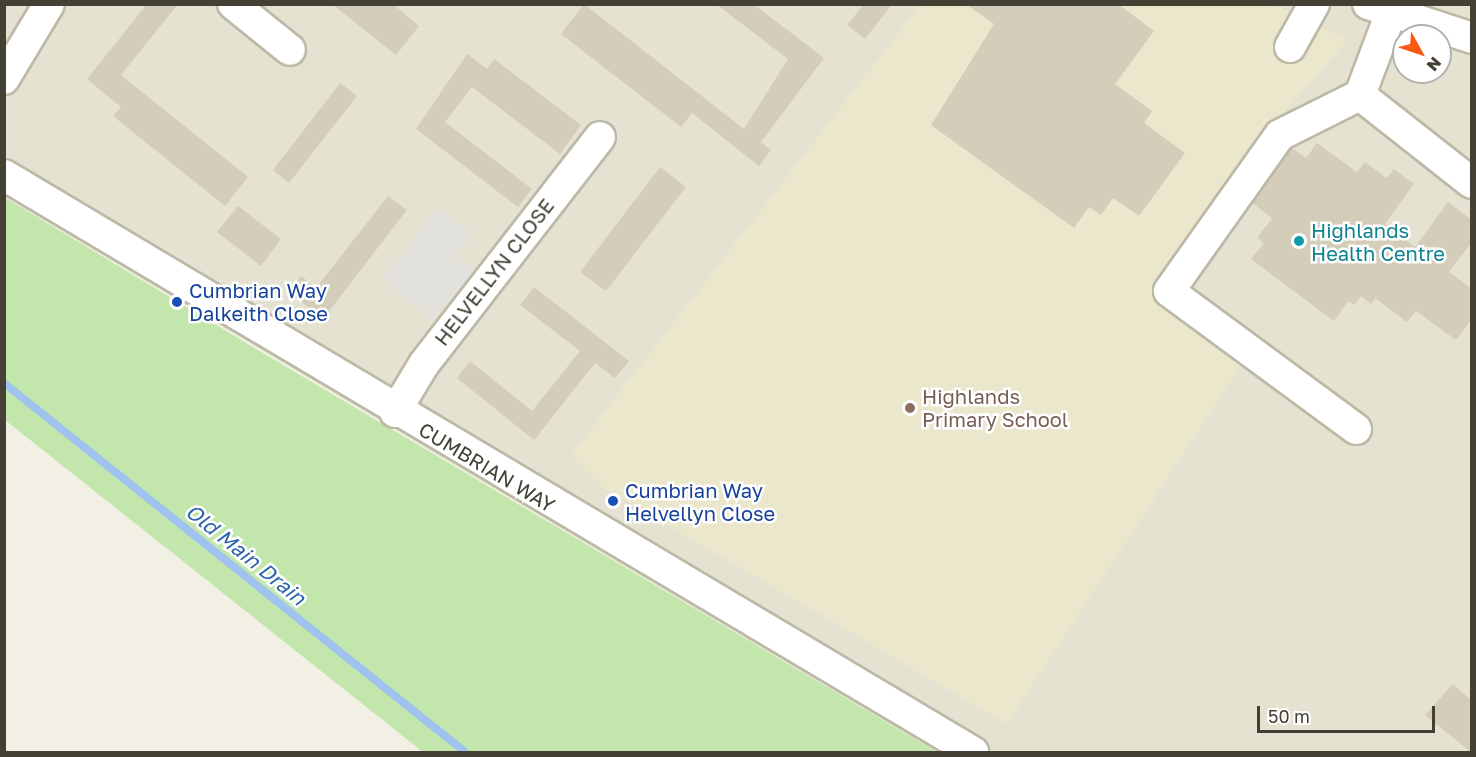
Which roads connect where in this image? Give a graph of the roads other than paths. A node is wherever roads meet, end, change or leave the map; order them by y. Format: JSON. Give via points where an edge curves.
{"nodes":[{"id":1,"x":50,"y":4,"type":"edge"},
{"id":2,"x":233,"y":4,"type":"edge"},
{"id":3,"x":1314,"y":4,"type":"edge"},
{"id":4,"x":1379,"y":10,"type":"edge"},
{"id":5,"x":1472,"y":38,"type":"edge"},
{"id":6,"x":1290,"y":47,"type":"dead end"},
{"id":7,"x":290,"y":50,"type":"dead end"},
{"id":8,"x":4,"y":80,"type":"edge"},
{"id":9,"x":1359,"y":95,"type":"junction"},
{"id":10,"x":600,"y":137,"type":"dead end"},
{"id":11,"x":4,"y":175,"type":"edge"},
{"id":12,"x":1472,"y":183,"type":"edge"},
{"id":13,"x":395,"y":412,"type":"junction"},
{"id":14,"x":1356,"y":429,"type":"dead end"},
{"id":15,"x":973,"y":753,"type":"edge"}],
"edges":[{"from":1,"to":8,"type":"street"},
{"from":2,"to":7,"type":"street"},
{"from":3,"to":6,"type":"street"},
{"from":4,"to":5,"type":"street"},
{"from":4,"to":9,"type":"street"},
{"from":9,"to":12,"type":"street"},
{"from":9,"to":14,"type":"street","via":[[1280,135],[1169,291]]},
{"from":10,"to":13,"type":"street","name":"HELVELLYN CLOSE","via":[[424,364]]},
{"from":11,"to":13,"type":"street","name":"CUMBRIAN WAY"},
{"from":13,"to":15,"type":"street","name":"CUMBRIAN WAY"}]}
